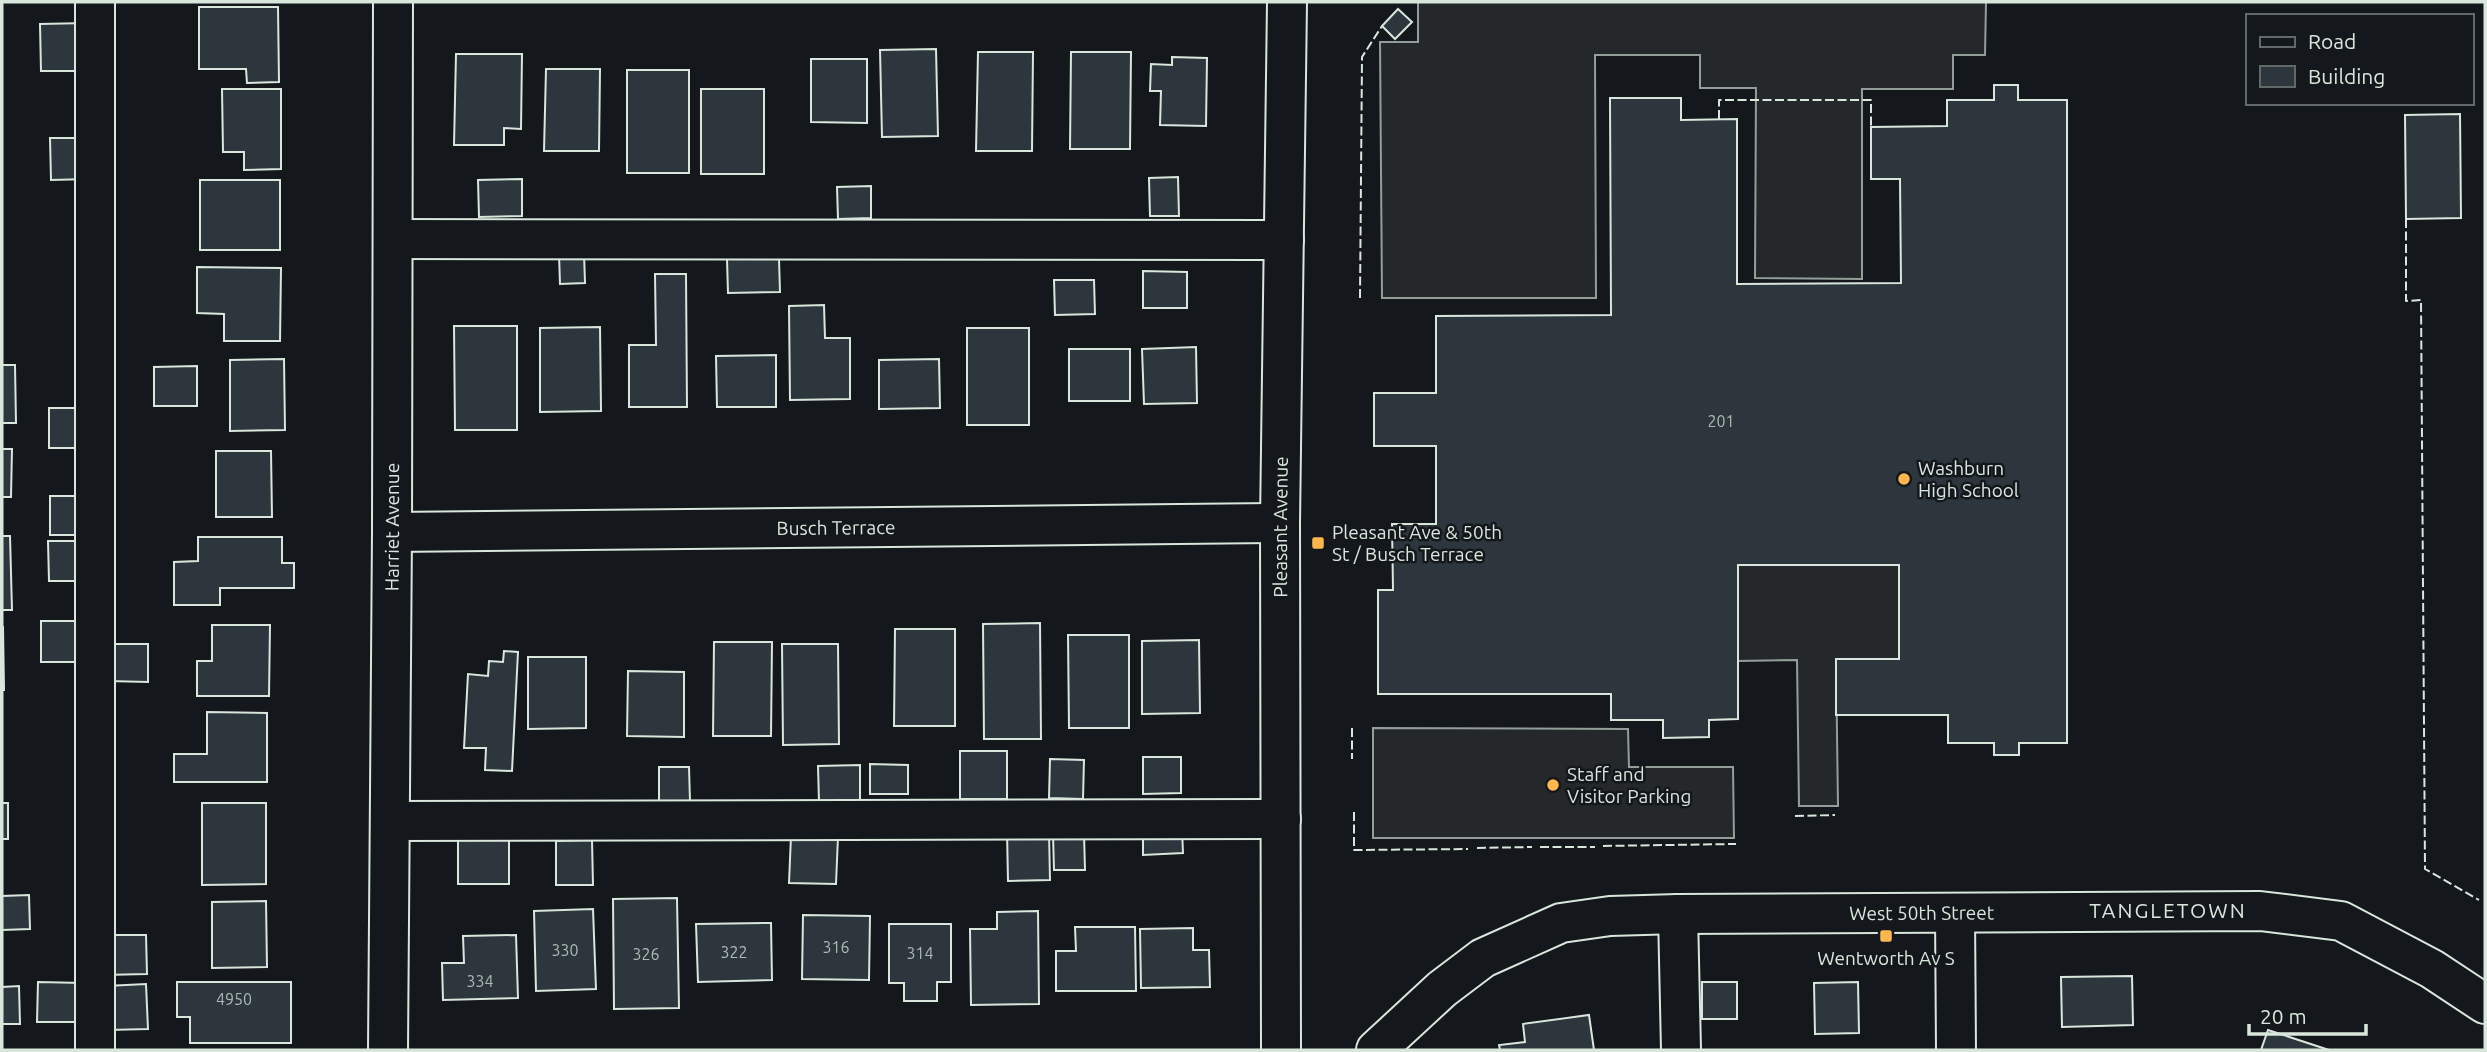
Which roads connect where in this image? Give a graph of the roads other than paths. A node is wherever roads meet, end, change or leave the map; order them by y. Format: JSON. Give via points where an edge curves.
{"nodes":[{"id":1,"x":95,"y":2,"type":"edge"},
{"id":2,"x":393,"y":2,"type":"edge"},
{"id":3,"x":1287,"y":2,"type":"edge"},
{"id":4,"x":393,"y":239,"type":"junction"},
{"id":5,"x":1284,"y":240,"type":"junction"},
{"id":6,"x":1280,"y":523,"type":"junction"},
{"id":7,"x":392,"y":532,"type":"junction"},
{"id":8,"x":1281,"y":819,"type":"junction"},
{"id":9,"x":391,"y":821,"type":"junction"},
{"id":10,"x":1955,"y":913,"type":"junction"},
{"id":11,"x":1678,"y":914,"type":"junction"},
{"id":12,"x":2485,"y":1004,"type":"edge"},
{"id":13,"x":95,"y":1050,"type":"edge"},
{"id":14,"x":388,"y":1050,"type":"edge"},
{"id":15,"x":1281,"y":1050,"type":"edge"},
{"id":16,"x":1376,"y":1050,"type":"edge"},
{"id":17,"x":1681,"y":1050,"type":"edge"},
{"id":18,"x":1956,"y":1050,"type":"edge"}],
"edges":[{"from":1,"to":13,"type":"street"},
{"from":2,"to":4,"type":"street","name":"Harriet Avenue"},
{"from":3,"to":5,"type":"street","name":"Pleasant Avenue"},
{"from":4,"to":5,"type":"street"},
{"from":4,"to":7,"type":"street","name":"Harriet Avenue"},
{"from":5,"to":6,"type":"street","name":"Pleasant Avenue"},
{"from":6,"to":7,"type":"street","name":"Busch Terrace"},
{"from":6,"to":8,"type":"street","name":"Pleasant Avenue"},
{"from":7,"to":9,"type":"street","name":"Harriet Avenue"},
{"from":8,"to":9,"type":"street"},
{"from":8,"to":15,"type":"street","name":"Pleasant Avenue"},
{"from":9,"to":14,"type":"street","name":"Harriet Avenue"},
{"from":10,"to":11,"type":"street","name":"West 50th Street"},
{"from":10,"to":12,"type":"street","name":"West 50th Street","via":[[2260,911],[2341,921],[2432,969]]},
{"from":10,"to":18,"type":"street"},
{"from":11,"to":16,"type":"street","name":"West 50th Street","via":[[1561,923],[1483,957]]},
{"from":11,"to":17,"type":"street"}]}
